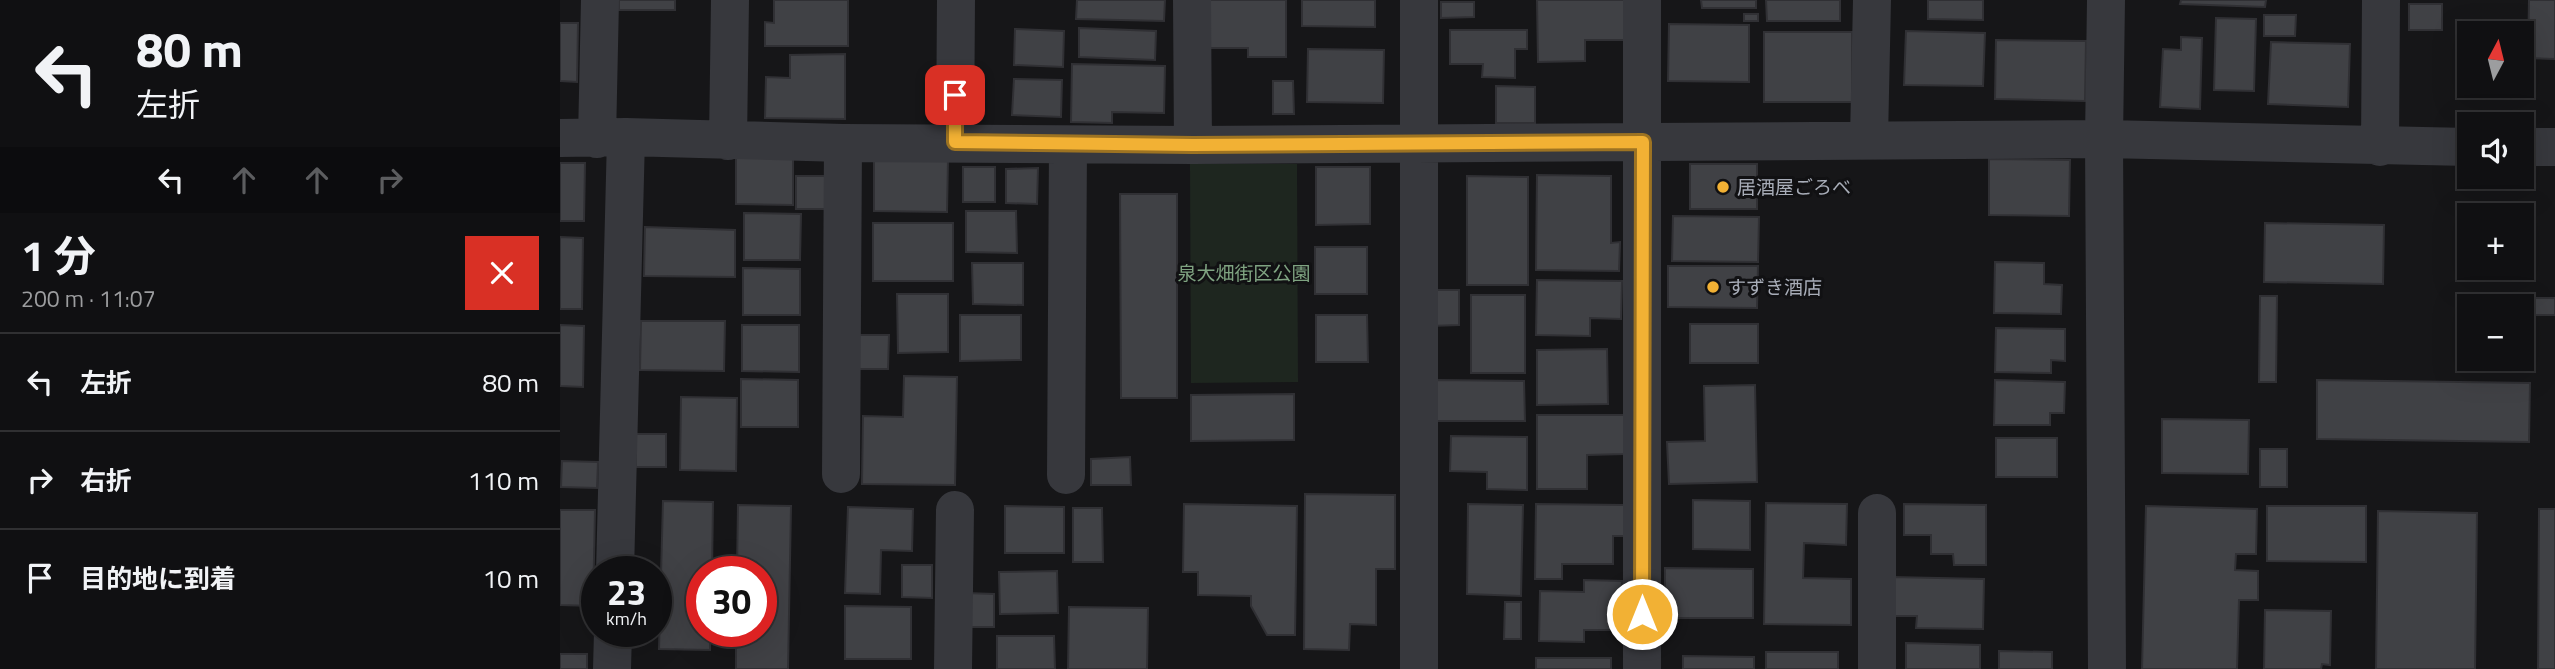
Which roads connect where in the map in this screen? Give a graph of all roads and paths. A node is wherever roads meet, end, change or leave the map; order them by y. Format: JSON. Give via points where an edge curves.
{"nodes":[{"id":1,"x":600,"y":0,"type":"edge"},
{"id":2,"x":730,"y":0,"type":"edge"},
{"id":3,"x":956,"y":0,"type":"edge"},
{"id":4,"x":1192,"y":0,"type":"edge"},
{"id":5,"x":1419,"y":0,"type":"edge"},
{"id":6,"x":1642,"y":0,"type":"edge"},
{"id":7,"x":1872,"y":0,"type":"edge"},
{"id":8,"x":2106,"y":0,"type":"edge"},
{"id":9,"x":2381,"y":0,"type":"edge"},
{"id":10,"x":594,"y":138,"type":"edge"},
{"id":11,"x":1869,"y":139,"type":"junction"},
{"id":12,"x":2104,"y":139,"type":"junction"},
{"id":13,"x":728,"y":141,"type":"junction"},
{"id":14,"x":955,"y":142,"type":"junction"},
{"id":15,"x":1643,"y":142,"type":"junction"},
{"id":16,"x":843,"y":143,"type":"junction"},
{"id":17,"x":1420,"y":144,"type":"junction"},
{"id":18,"x":1068,"y":145,"type":"junction"},
{"id":19,"x":1193,"y":145,"type":"junction"},
{"id":20,"x":2380,"y":146,"type":"junction"},
{"id":21,"x":2457,"y":147,"type":"edge"},
{"id":22,"x":2534,"y":147,"type":"edge"},
{"id":23,"x":2555,"y":147,"type":"edge"},
{"id":24,"x":841,"y":474,"type":"dead end"},
{"id":25,"x":1066,"y":475,"type":"dead end"},
{"id":26,"x":955,"y":510,"type":"dead end"},
{"id":27,"x":1877,"y":513,"type":"dead end"},
{"id":28,"x":614,"y":556,"type":"edge"},
{"id":29,"x":613,"y":647,"type":"edge"},
{"id":30,"x":612,"y":669,"type":"edge"},
{"id":31,"x":953,"y":669,"type":"edge"},
{"id":32,"x":1419,"y":669,"type":"edge"},
{"id":33,"x":1642,"y":669,"type":"edge"},
{"id":34,"x":1877,"y":669,"type":"edge"},
{"id":35,"x":2107,"y":669,"type":"edge"}],
"edges":[{"from":1,"to":10,"type":"street"},
{"from":2,"to":13,"type":"street"},
{"from":3,"to":14,"type":"street"},
{"from":4,"to":19,"type":"street"},
{"from":5,"to":17,"type":"street"},
{"from":6,"to":15,"type":"street"},
{"from":7,"to":11,"type":"street"},
{"from":8,"to":12,"type":"street"},
{"from":9,"to":20,"type":"street"},
{"from":10,"to":13,"type":"street"},
{"from":10,"to":28,"type":"street"},
{"from":11,"to":12,"type":"street"},
{"from":11,"to":15,"type":"street"},
{"from":12,"to":20,"type":"street"},
{"from":12,"to":35,"type":"street"},
{"from":13,"to":16,"type":"street"},
{"from":14,"to":16,"type":"street"},
{"from":14,"to":18,"type":"street"},
{"from":15,"to":17,"type":"street"},
{"from":15,"to":33,"type":"street"},
{"from":16,"to":24,"type":"street"},
{"from":17,"to":19,"type":"street"},
{"from":17,"to":32,"type":"street"},
{"from":18,"to":19,"type":"street"},
{"from":18,"to":25,"type":"street"},
{"from":20,"to":21,"type":"street"},
{"from":22,"to":23,"type":"street"},
{"from":26,"to":31,"type":"street"},
{"from":27,"to":34,"type":"street"},
{"from":29,"to":30,"type":"street"}]}
